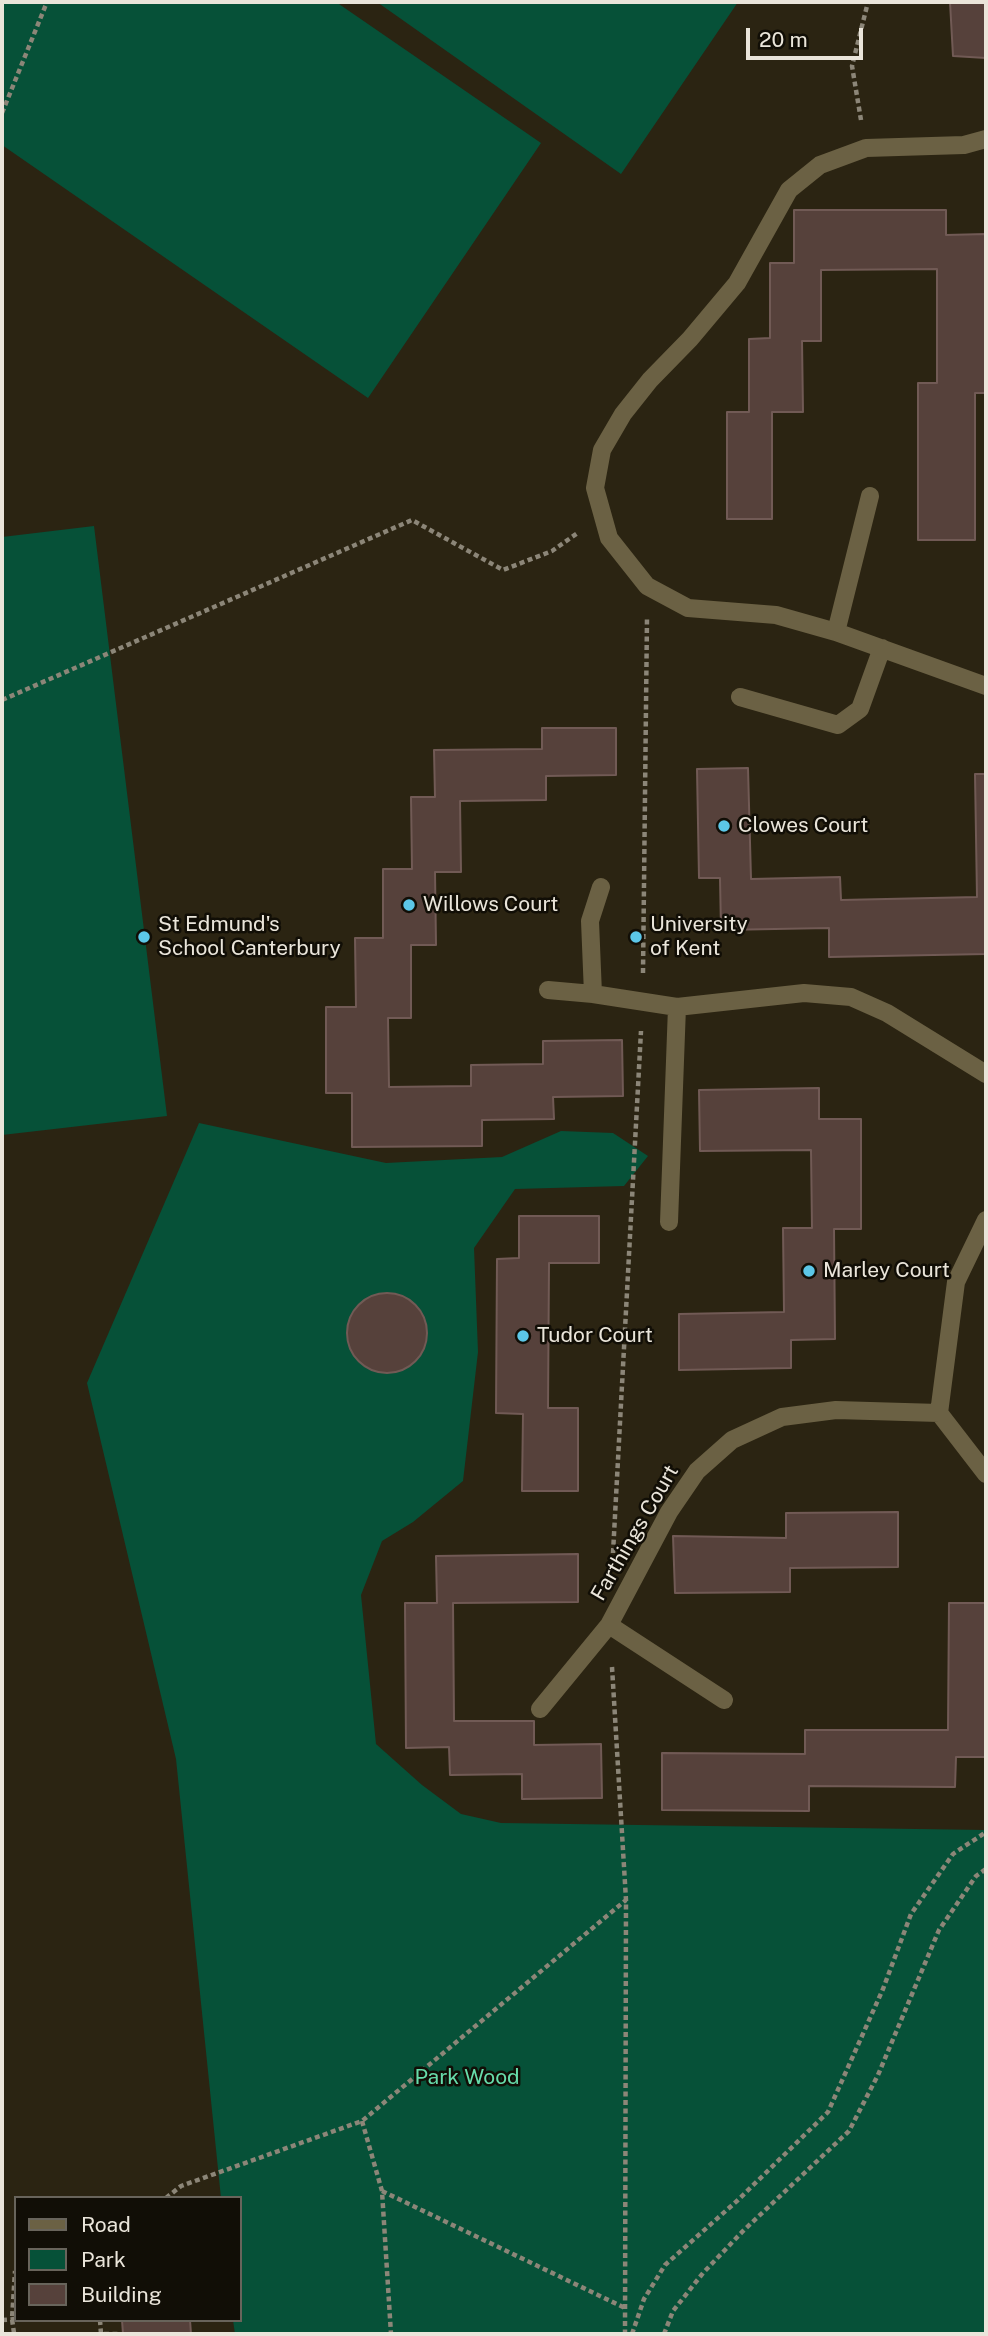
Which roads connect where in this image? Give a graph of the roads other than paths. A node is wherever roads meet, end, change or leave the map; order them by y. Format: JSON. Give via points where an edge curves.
{"nodes":[{"id":1,"x":986,"y":139,"type":"edge"},
{"id":2,"x":870,"y":496,"type":"dead end"},
{"id":3,"x":836,"y":632,"type":"junction"},
{"id":4,"x":882,"y":648,"type":"junction"},
{"id":5,"x":986,"y":686,"type":"edge"},
{"id":6,"x":740,"y":697,"type":"dead end"},
{"id":7,"x":601,"y":887,"type":"dead end"},
{"id":8,"x":548,"y":990,"type":"dead end"},
{"id":9,"x":593,"y":994,"type":"junction"},
{"id":10,"x":677,"y":1007,"type":"junction"},
{"id":11,"x":986,"y":1074,"type":"edge"},
{"id":12,"x":986,"y":1220,"type":"edge"},
{"id":13,"x":669,"y":1222,"type":"dead end"},
{"id":14,"x":939,"y":1413,"type":"junction"},
{"id":15,"x":986,"y":1474,"type":"edge"},
{"id":16,"x":609,"y":1625,"type":"junction"},
{"id":17,"x":724,"y":1700,"type":"dead end"},
{"id":18,"x":540,"y":1709,"type":"dead end"}],
"edges":[{"from":1,"to":3,"type":"street","via":[[964,145],[866,148],[820,165],[789,190],[737,282],[650,380],[602,450],[595,488],[609,538],[647,586],[688,608],[776,615]]},
{"from":2,"to":3,"type":"street"},
{"from":3,"to":4,"type":"street"},
{"from":4,"to":5,"type":"street"},
{"from":4,"to":6,"type":"street","via":[[860,709],[838,725]]},
{"from":7,"to":9,"type":"street","via":[[590,921]]},
{"from":8,"to":9,"type":"street"},
{"from":9,"to":10,"type":"street"},
{"from":10,"to":11,"type":"street","via":[[804,993],[851,997],[887,1013]]},
{"from":10,"to":13,"type":"street"},
{"from":12,"to":14,"type":"street","via":[[956,1282]]},
{"from":14,"to":15,"type":"street"},
{"from":14,"to":16,"type":"street","name":"Farthings Court","via":[[836,1410],[782,1417],[732,1440],[697,1471],[669,1512]]},
{"from":16,"to":17,"type":"street","name":"Farthings Court"},
{"from":16,"to":18,"type":"street","name":"Farthings Court"}]}
